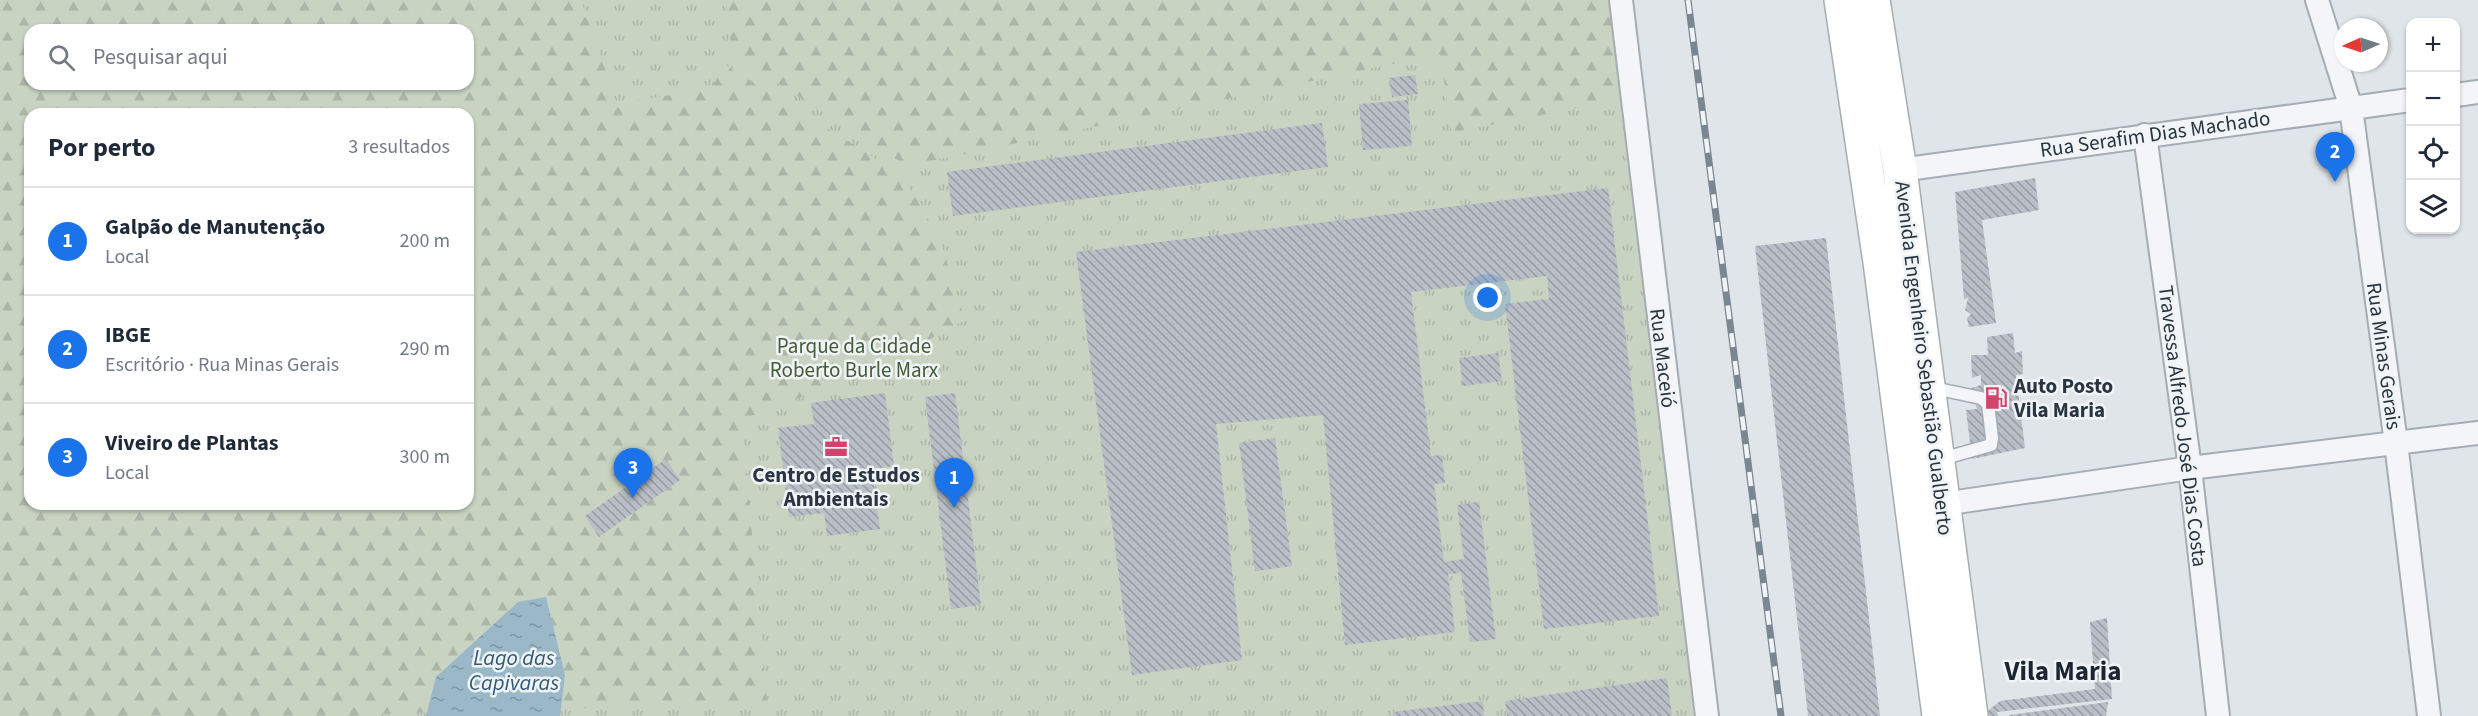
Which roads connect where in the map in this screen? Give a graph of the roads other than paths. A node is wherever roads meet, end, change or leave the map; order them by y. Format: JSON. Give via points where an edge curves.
{"nodes":[{"id":1,"x":1621,"y":0,"type":"edge"},
{"id":2,"x":1841,"y":0,"type":"edge"},
{"id":3,"x":1873,"y":0,"type":"edge"},
{"id":4,"x":2317,"y":0,"type":"edge"},
{"id":5,"x":2478,"y":92,"type":"edge"},
{"id":6,"x":2460,"y":94,"type":"edge"},
{"id":7,"x":2406,"y":101,"type":"edge"},
{"id":8,"x":2351,"y":108,"type":"junction"},
{"id":9,"x":2145,"y":135,"type":"junction"},
{"id":10,"x":1900,"y":170,"type":"junction"},
{"id":11,"x":1927,"y":386,"type":"junction"},
{"id":12,"x":2478,"y":433,"type":"edge"},
{"id":13,"x":2396,"y":443,"type":"junction"},
{"id":14,"x":1937,"y":460,"type":"junction"},
{"id":15,"x":2190,"y":468,"type":"junction"},
{"id":16,"x":1943,"y":504,"type":"junction"},
{"id":17,"x":1707,"y":716,"type":"edge"},
{"id":18,"x":1939,"y":716,"type":"edge"},
{"id":19,"x":1971,"y":716,"type":"edge"},
{"id":20,"x":2218,"y":716,"type":"edge"},
{"id":21,"x":2429,"y":716,"type":"edge"}],
"edges":[{"from":1,"to":17,"type":"street","name":"Rua Maceió"},
{"from":2,"to":18,"type":"main road","name":"Avenida Engenheiro Sebastião Gualberto","via":[[1880,262]]},
{"from":3,"to":10,"type":"main road","name":"Avenida Engenheiro Sebastião Gualberto"},
{"from":4,"to":8,"type":"street","name":"Rua Minas Gerais"},
{"from":5,"to":6,"type":"street"},
{"from":7,"to":8,"type":"street","name":"Rua Serafim Dias Machado"},
{"from":8,"to":9,"type":"street","name":"Rua Serafim Dias Machado"},
{"from":8,"to":13,"type":"street","name":"Rua Minas Gerais"},
{"from":9,"to":10,"type":"street","name":"Rua Serafim Dias Machado"},
{"from":9,"to":15,"type":"street","name":"Travessa Alfredo José Dias Costa"},
{"from":10,"to":11,"type":"main road","name":"Avenida Engenheiro Sebastião Gualberto"},
{"from":11,"to":14,"type":"main road","name":"Avenida Engenheiro Sebastião Gualberto"},
{"from":11,"to":14,"type":"lane","via":[[1981,398],[1988,404],[1991,445]]},
{"from":12,"to":13,"type":"street"},
{"from":13,"to":15,"type":"street"},
{"from":13,"to":21,"type":"street","name":"Rua Minas Gerais"},
{"from":14,"to":16,"type":"main road","name":"Avenida Engenheiro Sebastião Gualberto"},
{"from":15,"to":16,"type":"street"},
{"from":15,"to":20,"type":"street","name":"Travessa Alfredo José Dias Costa"},
{"from":16,"to":19,"type":"main road","name":"Avenida Engenheiro Sebastião Gualberto"}]}
